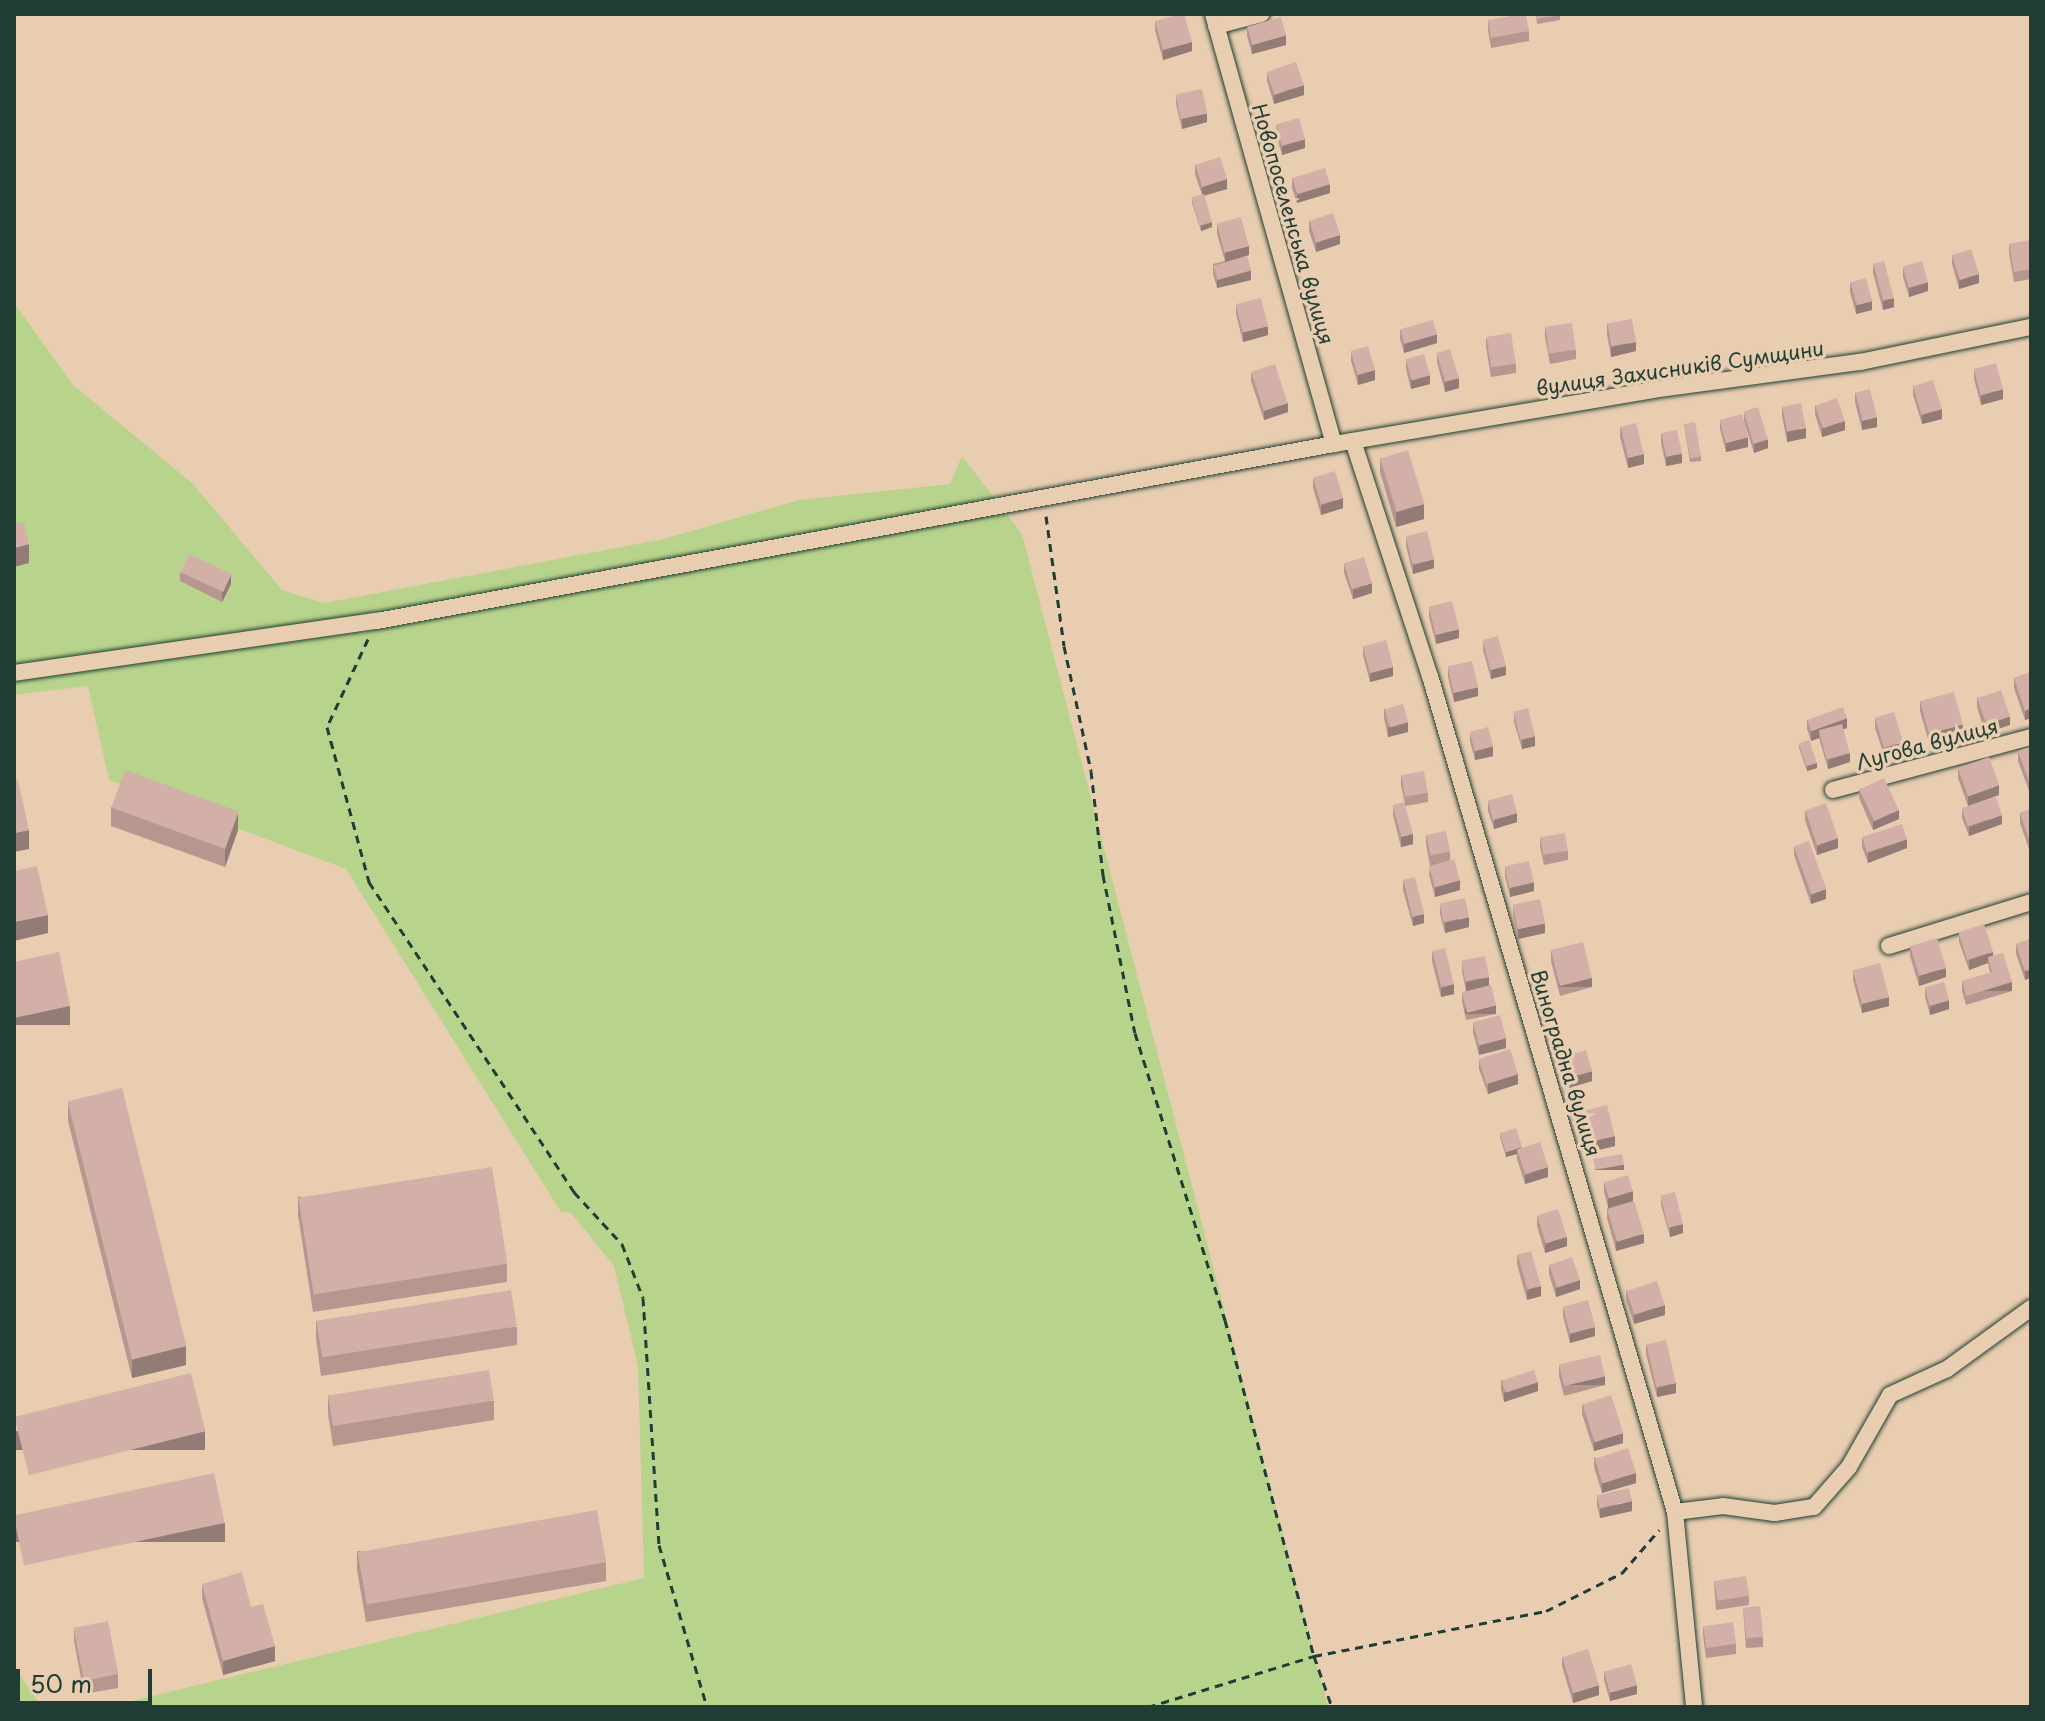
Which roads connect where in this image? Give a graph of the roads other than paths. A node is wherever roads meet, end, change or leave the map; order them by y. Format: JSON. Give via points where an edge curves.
{"nodes":[{"id":1,"x":1261,"y":14,"type":"edge"},
{"id":2,"x":1214,"y":20,"type":"edge"},
{"id":3,"x":2031,"y":327,"type":"edge"},
{"id":4,"x":1353,"y":441,"type":"junction"},
{"id":5,"x":1334,"y":444,"type":"junction"},
{"id":6,"x":14,"y":673,"type":"edge"},
{"id":7,"x":2031,"y":737,"type":"edge"},
{"id":8,"x":1833,"y":790,"type":"dead end"},
{"id":9,"x":2031,"y":902,"type":"edge"},
{"id":10,"x":1889,"y":946,"type":"dead end"},
{"id":11,"x":2031,"y":1308,"type":"edge"},
{"id":12,"x":1675,"y":1512,"type":"junction"},
{"id":13,"x":1694,"y":1707,"type":"edge"}],
"edges":[{"from":1,"to":2,"type":"street"},
{"from":2,"to":5,"type":"street","name":"Новопоселенська вулиця"},
{"from":3,"to":4,"type":"street","name":"вулиця Захисників Сумщини","via":[[1860,362],[1652,390]]},
{"from":4,"to":5,"type":"street","name":"вулиця Захисників Сумщини"},
{"from":4,"to":12,"type":"street","name":"Виноградна вулиця","via":[[1430,676]]},
{"from":5,"to":6,"type":"street","name":"вулиця Захисників Сумщини","via":[[377,621]]},
{"from":7,"to":8,"type":"street","name":"Лугова вулиця"},
{"from":9,"to":10,"type":"street"},
{"from":11,"to":12,"type":"street","via":[[1947,1369],[1890,1395],[1849,1467],[1814,1507],[1775,1513],[1723,1506]]},
{"from":12,"to":13,"type":"street","name":"Виноградна вулиця"}]}
